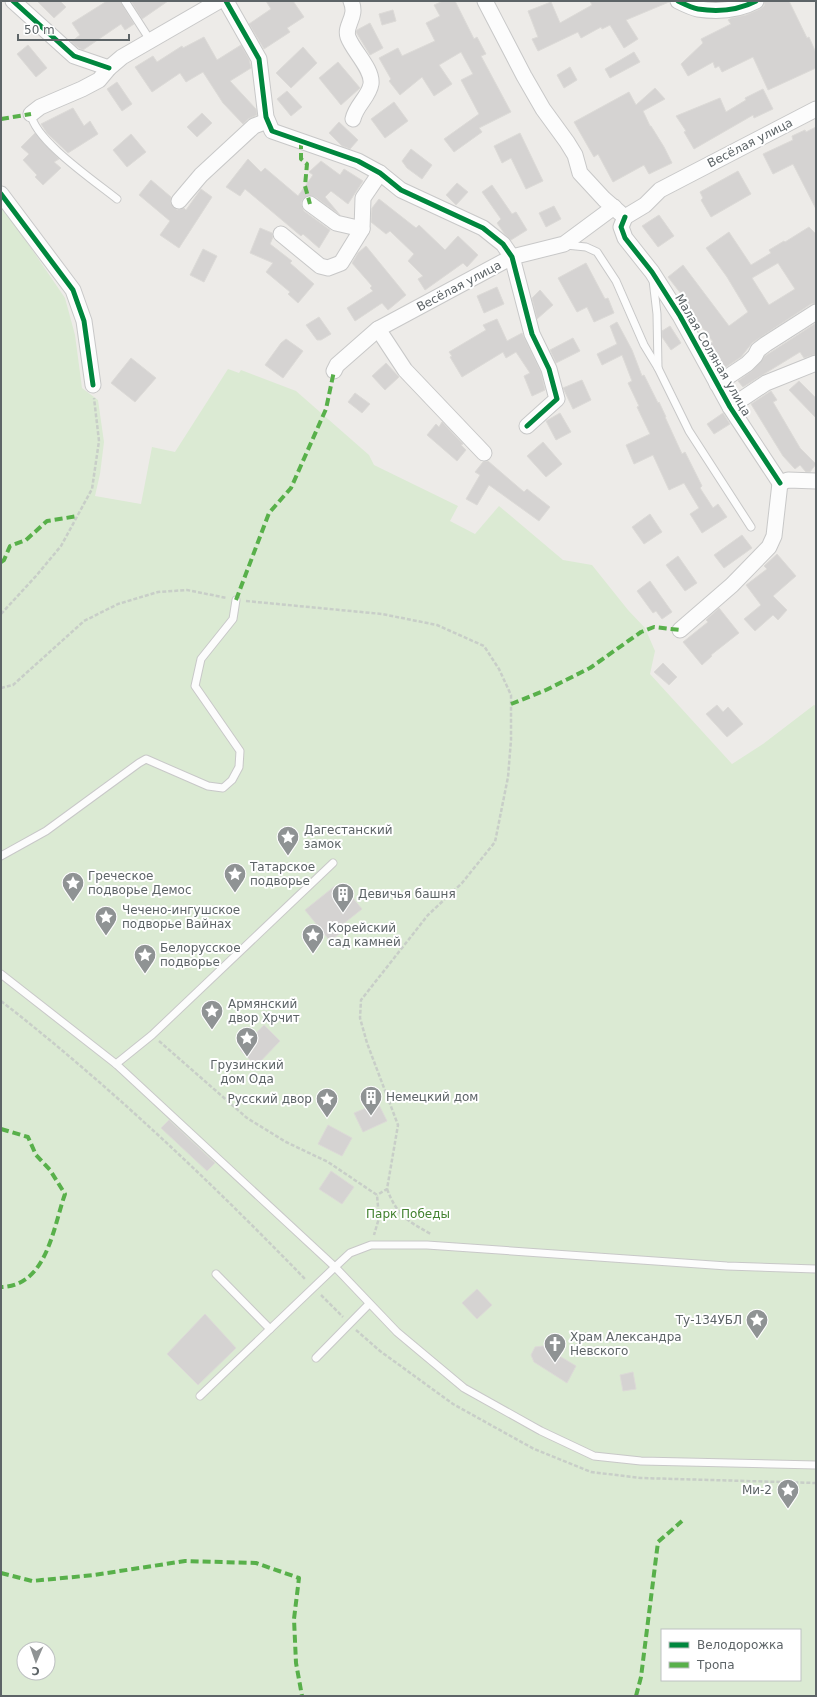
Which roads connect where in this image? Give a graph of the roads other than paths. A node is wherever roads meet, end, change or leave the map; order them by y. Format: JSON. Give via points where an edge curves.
{"nodes":[{"id":1,"x":13,"y":1,"type":"edge"},
{"id":2,"x":125,"y":1,"type":"edge"},
{"id":3,"x":219,"y":1,"type":"edge"},
{"id":4,"x":226,"y":1,"type":"edge"},
{"id":5,"x":351,"y":1,"type":"edge"},
{"id":6,"x":485,"y":1,"type":"edge"},
{"id":7,"x":678,"y":1,"type":"edge"},
{"id":8,"x":756,"y":1,"type":"edge"},
{"id":9,"x":150,"y":40,"type":"junction"},
{"id":10,"x":109,"y":68,"type":"junction"},
{"id":11,"x":816,"y":109,"type":"edge"},
{"id":12,"x":30,"y":114,"type":"joint"},
{"id":13,"x":353,"y":119,"type":"dead end"},
{"id":14,"x":267,"y":121,"type":"junction"},
{"id":15,"x":380,"y":173,"type":"junction"},
{"id":16,"x":1,"y":194,"type":"edge"},
{"id":17,"x":117,"y":199,"type":"dead end"},
{"id":18,"x":179,"y":201,"type":"dead end"},
{"id":19,"x":310,"y":204,"type":"dead end"},
{"id":20,"x":614,"y":207,"type":"junction"},
{"id":21,"x":625,"y":217,"type":"junction"},
{"id":22,"x":362,"y":229,"type":"junction"},
{"id":23,"x":281,"y":234,"type":"dead end"},
{"id":24,"x":564,"y":244,"type":"junction"},
{"id":25,"x":512,"y":257,"type":"junction"},
{"id":26,"x":652,"y":272,"type":"junction"},
{"id":27,"x":816,"y":312,"type":"edge"},
{"id":28,"x":378,"y":329,"type":"junction"},
{"id":29,"x":816,"y":363,"type":"edge"},
{"id":30,"x":658,"y":368,"type":"junction"},
{"id":31,"x":334,"y":371,"type":"dead end"},
{"id":32,"x":717,"y":384,"type":"junction"},
{"id":33,"x":93,"y":385,"type":"road end"},
{"id":34,"x":730,"y":407,"type":"junction"},
{"id":35,"x":527,"y":426,"type":"dead end"},
{"id":36,"x":484,"y":453,"type":"dead end"},
{"id":37,"x":816,"y":481,"type":"edge"},
{"id":38,"x":780,"y":483,"type":"junction"},
{"id":39,"x":751,"y":527,"type":"dead end"},
{"id":40,"x":236,"y":600,"type":"road end"},
{"id":41,"x":680,"y":630,"type":"dead end"},
{"id":42,"x":1,"y":856,"type":"edge"},
{"id":43,"x":333,"y":863,"type":"dead end"},
{"id":44,"x":1,"y":974,"type":"edge"},
{"id":45,"x":116,"y":1064,"type":"junction"},
{"id":46,"x":335,"y":1267,"type":"junction"},
{"id":47,"x":816,"y":1269,"type":"edge"},
{"id":48,"x":216,"y":1274,"type":"dead end"},
{"id":49,"x":369,"y":1304,"type":"junction"},
{"id":50,"x":270,"y":1329,"type":"junction"},
{"id":51,"x":316,"y":1358,"type":"dead end"},
{"id":52,"x":200,"y":1396,"type":"dead end"},
{"id":53,"x":816,"y":1465,"type":"edge"}],
"edges":[{"from":1,"to":10,"type":"street","via":[[74,56]]},
{"from":2,"to":9,"type":"lane"},
{"from":3,"to":9,"type":"street"},
{"from":4,"to":14,"type":"street","via":[[259,59]]},
{"from":5,"to":13,"type":"street","via":[[353,16],[347,34],[370,74],[371,82],[369,92],[354,111]]},
{"from":6,"to":20,"type":"street","via":[[543,109],[575,155],[580,173]]},
{"from":7,"to":8,"type":"street","via":[[698,9],[726,10],[744,8]]},
{"from":9,"to":10,"type":"street"},
{"from":10,"to":12,"type":"street","via":[[99,80]]},
{"from":11,"to":21,"type":"street","name":"Весёлая улица","via":[[660,190],[645,206]]},
{"from":12,"to":17,"type":"lane","via":[[35,126],[61,154]]},
{"from":14,"to":15,"type":"street","via":[[272,131],[358,161]]},
{"from":14,"to":18,"type":"street","via":[[254,126],[201,175]]},
{"from":15,"to":22,"type":"street","via":[[362,198]]},
{"from":15,"to":25,"type":"street","via":[[401,190],[483,228],[503,244]]},
{"from":16,"to":33,"type":"street","via":[[73,290],[84,321]]},
{"from":19,"to":22,"type":"street","via":[[336,223]]},
{"from":20,"to":21,"type":"street"},
{"from":20,"to":24,"type":"street","name":"Весёлая улица"},
{"from":21,"to":26,"type":"street","name":"Малая Соляная улица","via":[[621,227],[625,238]]},
{"from":22,"to":23,"type":"street","via":[[341,264],[328,268],[320,266]]},
{"from":24,"to":25,"type":"street","name":"Весёлая улица"},
{"from":24,"to":30,"type":"lane","via":[[586,247],[597,252],[616,281],[644,345]]},
{"from":25,"to":28,"type":"street","name":"Весёлая улица"},
{"from":25,"to":35,"type":"street","via":[[532,334],[549,370],[557,399]]},
{"from":26,"to":30,"type":"lane","via":[[657,314]]},
{"from":26,"to":32,"type":"street","name":"Малая Соляная улица","via":[[680,316]]},
{"from":27,"to":32,"type":"street","via":[[766,344],[747,364]]},
{"from":28,"to":31,"type":"street","name":"Весёлая улица","via":[[337,365]]},
{"from":28,"to":36,"type":"street","via":[[405,370]]},
{"from":29,"to":34,"type":"street","via":[[766,384]]},
{"from":30,"to":39,"type":"lane","via":[[689,431]]},
{"from":32,"to":34,"type":"street","name":"Малая Соляная улица"},
{"from":34,"to":38,"type":"street","name":"Малая Соляная улица"},
{"from":37,"to":38,"type":"street","via":[[788,480]]},
{"from":38,"to":41,"type":"street","via":[[774,536],[769,547],[732,585]]},
{"from":40,"to":42,"type":"lane","via":[[233,619],[201,660],[195,686],[240,751],[239,767],[232,780],[223,788],[208,786],[146,760],[46,831]]},
{"from":43,"to":45,"type":"lane","via":[[152,1035]]},
{"from":44,"to":45,"type":"lane"},
{"from":45,"to":46,"type":"lane"},
{"from":46,"to":47,"type":"lane","via":[[350,1253],[371,1245],[427,1245],[727,1266]]},
{"from":46,"to":49,"type":"lane"},
{"from":46,"to":50,"type":"lane"},
{"from":48,"to":50,"type":"lane"},
{"from":49,"to":51,"type":"lane"},
{"from":49,"to":53,"type":"lane","via":[[397,1332],[464,1388],[540,1431],[594,1456],[641,1461]]},
{"from":50,"to":52,"type":"lane"}]}
